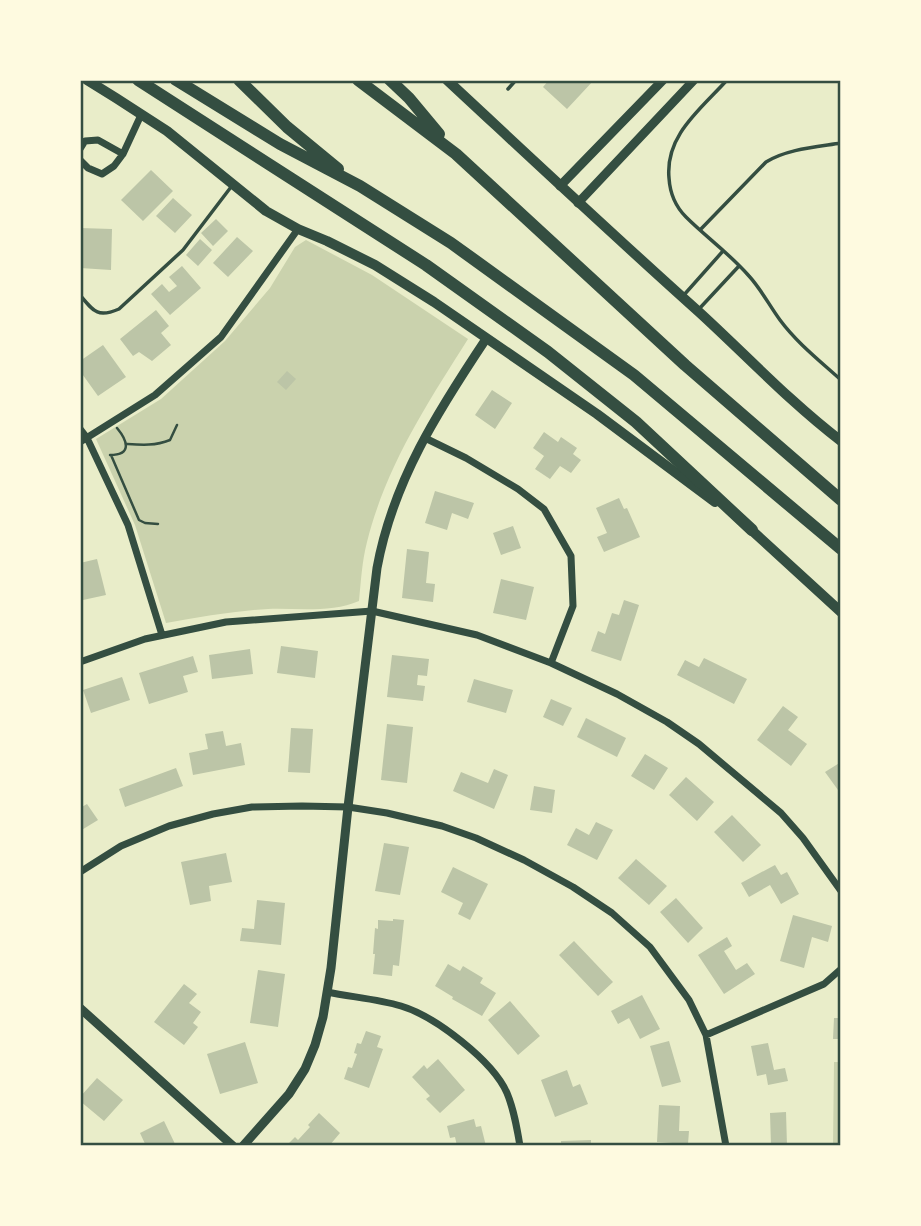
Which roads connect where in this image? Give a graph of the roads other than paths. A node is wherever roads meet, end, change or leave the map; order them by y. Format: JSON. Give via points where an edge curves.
{"nodes":[{"id":1,"x":87,"y":80,"type":"edge"},
{"id":2,"x":138,"y":80,"type":"edge"},
{"id":3,"x":176,"y":80,"type":"edge"},
{"id":4,"x":239,"y":80,"type":"edge"},
{"id":5,"x":358,"y":80,"type":"edge"},
{"id":6,"x":390,"y":80,"type":"edge"},
{"id":7,"x":447,"y":80,"type":"edge"},
{"id":8,"x":516,"y":80,"type":"edge"},
{"id":9,"x":663,"y":80,"type":"edge"},
{"id":10,"x":694,"y":80,"type":"edge"},
{"id":11,"x":727,"y":80,"type":"edge"},
{"id":12,"x":508,"y":89,"type":"dead end"},
{"id":13,"x":141,"y":116,"type":"junction"},
{"id":14,"x":841,"y":143,"type":"edge"},
{"id":15,"x":80,"y":149,"type":"edge"},
{"id":16,"x":122,"y":154,"type":"junction"},
{"id":17,"x":456,"y":155,"type":"junction"},
{"id":18,"x":80,"y":160,"type":"edge"},
{"id":19,"x":232,"y":185,"type":"junction"},
{"id":20,"x":360,"y":186,"type":"junction"},
{"id":21,"x":560,"y":186,"type":"junction"},
{"id":22,"x":578,"y":203,"type":"junction"},
{"id":23,"x":298,"y":229,"type":"junction"},
{"id":24,"x":700,"y":230,"type":"junction"},
{"id":25,"x":723,"y":251,"type":"junction"},
{"id":26,"x":739,"y":265,"type":"junction"},
{"id":27,"x":80,"y":295,"type":"edge"},
{"id":28,"x":682,"y":298,"type":"junction"},
{"id":29,"x":698,"y":311,"type":"junction"},
{"id":30,"x":486,"y":338,"type":"junction"},
{"id":31,"x":841,"y":380,"type":"edge"},
{"id":32,"x":80,"y":429,"type":"edge"},
{"id":33,"x":425,"y":438,"type":"junction"},
{"id":34,"x":84,"y":440,"type":"edge"},
{"id":35,"x":841,"y":441,"type":"edge"},
{"id":36,"x":802,"y":467,"type":"junction"},
{"id":37,"x":841,"y":495,"type":"edge"},
{"id":38,"x":841,"y":500,"type":"edge"},
{"id":39,"x":752,"y":530,"type":"junction"},
{"id":40,"x":841,"y":549,"type":"edge"},
{"id":41,"x":372,"y":611,"type":"junction"},
{"id":42,"x":841,"y":612,"type":"edge"},
{"id":43,"x":162,"y":635,"type":"junction"},
{"id":44,"x":80,"y":662,"type":"edge"},
{"id":45,"x":551,"y":663,"type":"junction"},
{"id":46,"x":348,"y":807,"type":"junction"},
{"id":47,"x":80,"y":872,"type":"edge"},
{"id":48,"x":841,"y":891,"type":"edge"},
{"id":49,"x":841,"y":969,"type":"edge"},
{"id":50,"x":327,"y":992,"type":"junction"},
{"id":51,"x":80,"y":1008,"type":"edge"},
{"id":52,"x":706,"y":1035,"type":"junction"},
{"id":53,"x":233,"y":1146,"type":"edge"},
{"id":54,"x":243,"y":1146,"type":"edge"},
{"id":55,"x":520,"y":1146,"type":"edge"},
{"id":56,"x":726,"y":1146,"type":"edge"}],
"edges":[{"from":1,"to":13,"type":"main road"},
{"from":2,"to":39,"type":"highway","via":[[426,265],[548,352],[636,422]]},
{"from":3,"to":20,"type":"highway","via":[[279,144]]},
{"from":4,"to":20,"type":"highway","via":[[287,127]]},
{"from":5,"to":17,"type":"highway"},
{"from":6,"to":17,"type":"highway"},
{"from":7,"to":21,"type":"main road"},
{"from":8,"to":12,"type":"lane"},
{"from":9,"to":21,"type":"street"},
{"from":10,"to":22,"type":"street"},
{"from":11,"to":24,"type":"lane","via":[[686,125],[670,153],[669,180],[675,204]]},
{"from":13,"to":16,"type":"street"},
{"from":13,"to":19,"type":"main road","via":[[167,131]]},
{"from":14,"to":24,"type":"lane","via":[[772,158]]},
{"from":15,"to":16,"type":"street","via":[[85,141],[98,140]]},
{"from":16,"to":18,"type":"street","via":[[102,174]]},
{"from":17,"to":36,"type":"highway"},
{"from":19,"to":23,"type":"main road"},
{"from":19,"to":27,"type":"lane","via":[[183,250],[119,309],[108,314],[94,312]]},
{"from":20,"to":40,"type":"highway","via":[[450,243],[634,376]]},
{"from":21,"to":22,"type":"main road"},
{"from":22,"to":28,"type":"main road"},
{"from":23,"to":30,"type":"main road","via":[[375,265]]},
{"from":23,"to":34,"type":"street","via":[[222,337],[155,395]]},
{"from":24,"to":25,"type":"lane"},
{"from":25,"to":26,"type":"lane"},
{"from":25,"to":28,"type":"lane"},
{"from":26,"to":29,"type":"lane"},
{"from":26,"to":31,"type":"lane","via":[[779,319]]},
{"from":28,"to":29,"type":"main road"},
{"from":29,"to":35,"type":"main road"},
{"from":30,"to":33,"type":"street"},
{"from":30,"to":39,"type":"main road"},
{"from":32,"to":34,"type":"street"},
{"from":33,"to":41,"type":"street","via":[[390,515]]},
{"from":33,"to":45,"type":"street","via":[[519,489],[544,509],[571,556],[573,606]]},
{"from":34,"to":43,"type":"street","via":[[128,525]]},
{"from":36,"to":37,"type":"highway"},
{"from":36,"to":38,"type":"highway"},
{"from":39,"to":42,"type":"main road"},
{"from":41,"to":43,"type":"street","via":[[226,622]]},
{"from":41,"to":45,"type":"street","via":[[477,635]]},
{"from":41,"to":46,"type":"street"},
{"from":43,"to":44,"type":"street"},
{"from":45,"to":48,"type":"street","via":[[617,694],[699,744],[781,813]]},
{"from":46,"to":47,"type":"street","via":[[252,807],[213,814],[121,846]]},
{"from":46,"to":50,"type":"street"},
{"from":46,"to":52,"type":"street","via":[[442,826],[476,838],[573,887],[650,947],[689,1000]]},
{"from":49,"to":52,"type":"street","via":[[824,984]]},
{"from":50,"to":54,"type":"street","via":[[305,1069]]},
{"from":50,"to":55,"type":"street","via":[[402,1006],[436,1023],[483,1059],[506,1092]]},
{"from":51,"to":53,"type":"street"},
{"from":52,"to":56,"type":"street"}]}
